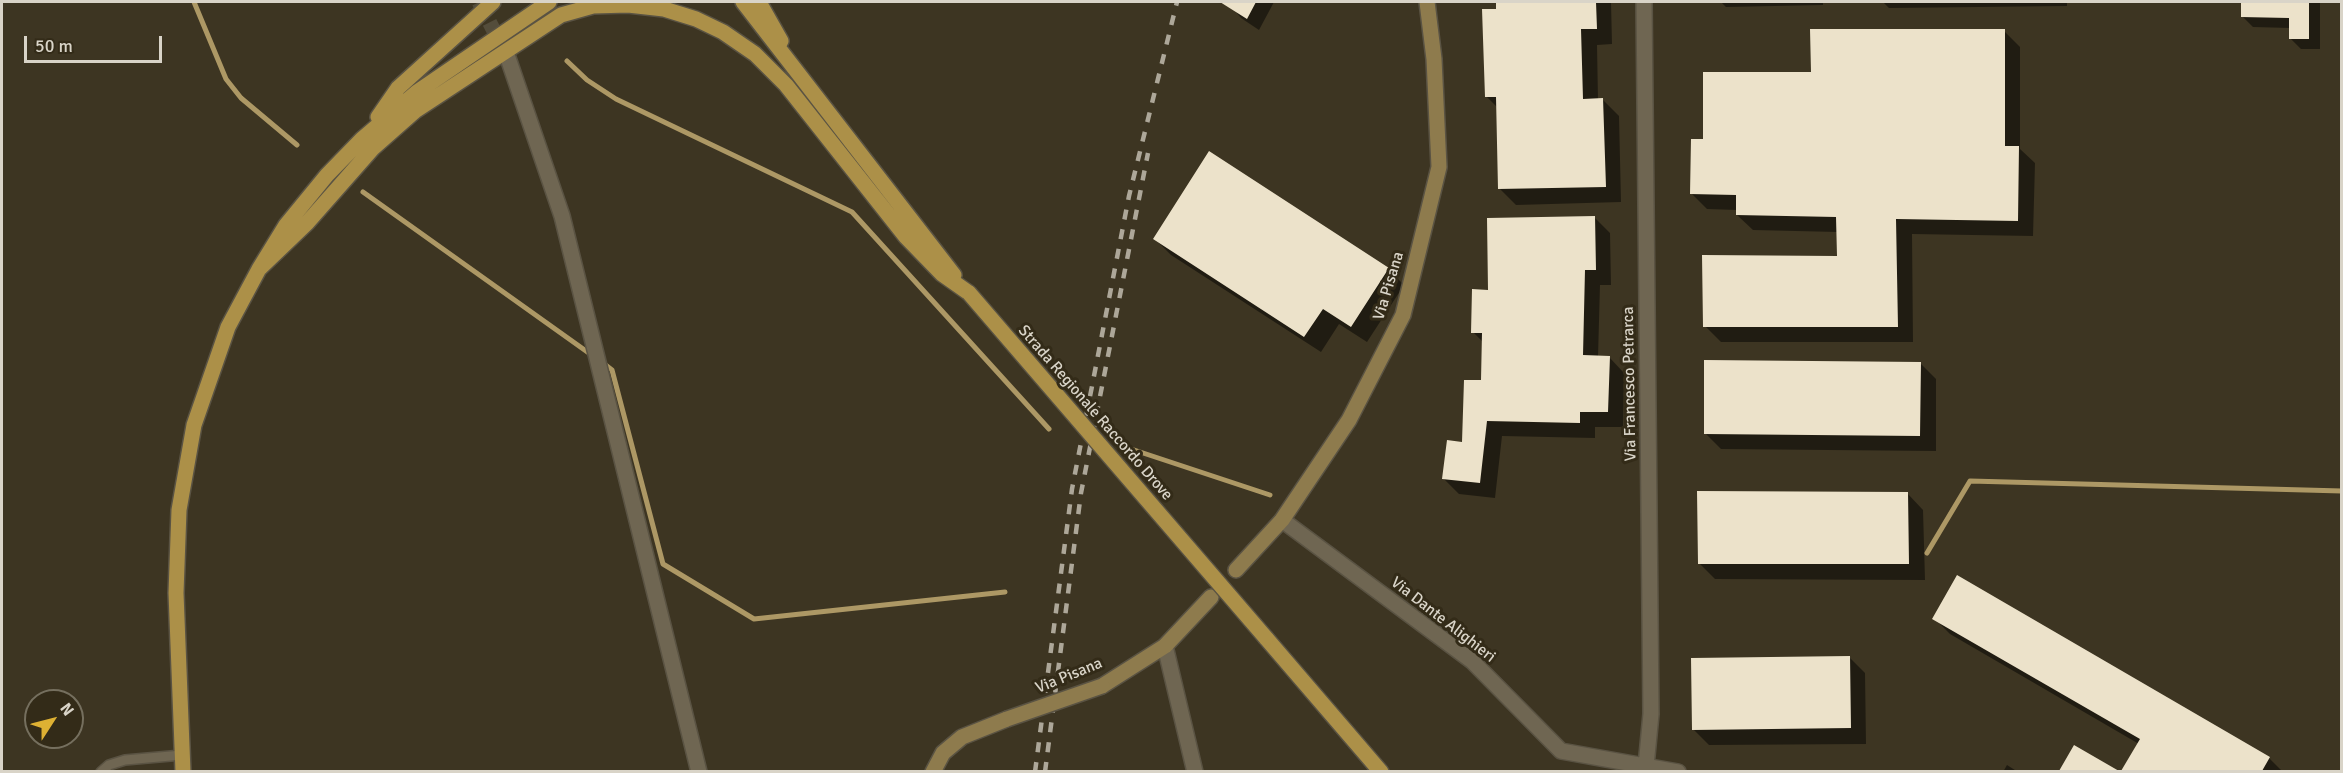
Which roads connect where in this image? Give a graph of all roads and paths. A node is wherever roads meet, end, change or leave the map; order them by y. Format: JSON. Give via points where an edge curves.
{"nodes":[{"id":1,"x":494,"y":2,"type":"edge"},
{"id":2,"x":549,"y":2,"type":"edge"},
{"id":3,"x":743,"y":2,"type":"edge"},
{"id":4,"x":759,"y":2,"type":"edge"},
{"id":5,"x":1427,"y":2,"type":"edge"},
{"id":6,"x":1644,"y":2,"type":"edge"},
{"id":7,"x":508,"y":58,"type":"tunnel mouth"},
{"id":8,"x":793,"y":68,"type":"junction"},
{"id":9,"x":372,"y":128,"type":"junction"},
{"id":10,"x":259,"y":269,"type":"junction"},
{"id":11,"x":969,"y":293,"type":"junction"},
{"id":12,"x":1282,"y":520,"type":"junction"},
{"id":13,"x":1236,"y":570,"type":"dead end"},
{"id":14,"x":1211,"y":597,"type":"dead end"},
{"id":15,"x":1165,"y":646,"type":"junction"},
{"id":16,"x":182,"y":755,"type":"junction"},
{"id":17,"x":1646,"y":766,"type":"junction"},
{"id":18,"x":101,"y":771,"type":"edge"},
{"id":19,"x":183,"y":771,"type":"edge"},
{"id":20,"x":699,"y":771,"type":"edge"},
{"id":21,"x":933,"y":771,"type":"edge"},
{"id":22,"x":1195,"y":771,"type":"edge"},
{"id":23,"x":1381,"y":771,"type":"edge"},
{"id":24,"x":1678,"y":771,"type":"edge"}],
"edges":[{"from":1,"to":9,"type":"main road","via":[[398,88]]},
{"from":2,"to":9,"type":"main road","via":[[417,92]]},
{"from":3,"to":8,"type":"main road"},
{"from":4,"to":8,"type":"main road"},
{"from":5,"to":12,"type":"street","name":"Via Pisana","via":[[1439,167],[1403,315],[1349,420]]},
{"from":6,"to":17,"type":"street","name":"Via Francesco Petrarca","via":[[1651,702]]},
{"from":7,"to":20,"type":"street","via":[[562,216]]},
{"from":8,"to":11,"type":"main road","name":"Strada Regionale Raccordo Drove"},
{"from":9,"to":10,"type":"main road","via":[[304,201]]},
{"from":10,"to":11,"type":"main road","via":[[400,123],[542,25],[593,6],[628,5],[680,13],[737,41],[780,79],[906,237],[942,274]]},
{"from":10,"to":16,"type":"main road","via":[[218,351],[197,414],[183,478],[176,582]]},
{"from":11,"to":23,"type":"main road","name":"Strada Regionale Raccordo Drove","bridge":true},
{"from":12,"to":13,"type":"street","name":"Via Pisana"},
{"from":12,"to":17,"type":"street","name":"Via Dante Alighieri","via":[[1472,661],[1561,751]]},
{"from":14,"to":15,"type":"street","name":"Via Pisana"},
{"from":15,"to":21,"type":"street","name":"Via Pisana","bridge":true,"via":[[1102,686],[962,736],[943,753]]},
{"from":15,"to":22,"type":"street"},
{"from":16,"to":18,"type":"lane","via":[[125,760]]},
{"from":16,"to":19,"type":"main road"},
{"from":17,"to":24,"type":"street","name":"Via Dante Alighieri"}]}
